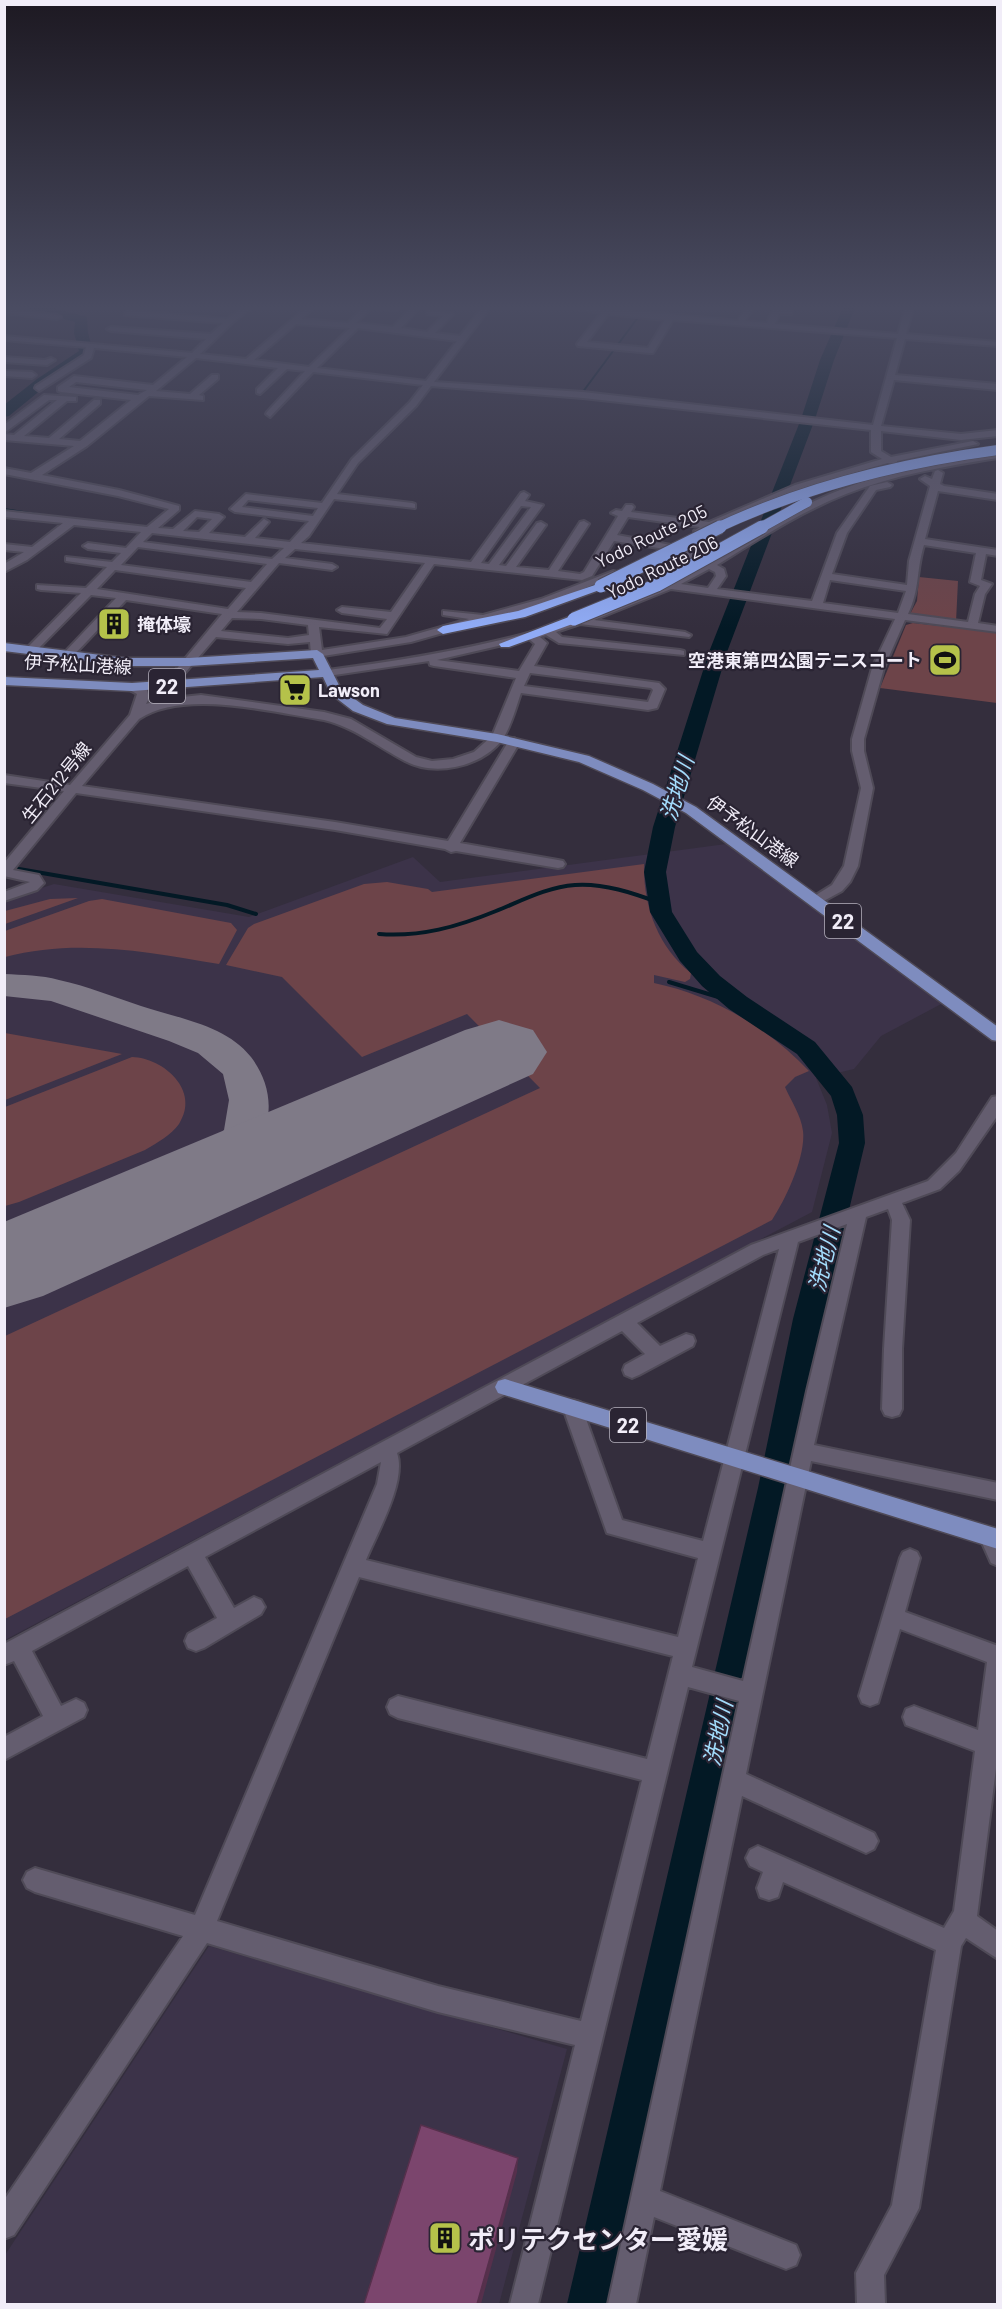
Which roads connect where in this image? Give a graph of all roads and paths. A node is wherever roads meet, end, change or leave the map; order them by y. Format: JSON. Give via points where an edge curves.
{"nodes":[{"id":1,"x":26,"y":413,"type":"edge"},
{"id":2,"x":48,"y":413,"type":"edge"},
{"id":3,"x":84,"y":413,"type":"edge"},
{"id":4,"x":120,"y":413,"type":"edge"},
{"id":5,"x":404,"y":413,"type":"edge"},
{"id":6,"x":730,"y":413,"type":"edge"},
{"id":7,"x":880,"y":413,"type":"edge"},
{"id":8,"x":876,"y":429,"type":"junction"},
{"id":9,"x":4,"y":430,"type":"edge"},
{"id":10,"x":998,"y":433,"type":"edge"},
{"id":11,"x":945,"y":436,"type":"junction"},
{"id":12,"x":4,"y":437,"type":"edge"},
{"id":13,"x":16,"y":438,"type":"junction"},
{"id":14,"x":51,"y":441,"type":"junction"},
{"id":15,"x":998,"y":441,"type":"edge"},
{"id":16,"x":84,"y":444,"type":"junction"},
{"id":17,"x":962,"y":446,"type":"junction"},
{"id":18,"x":998,"y":450,"type":"edge"},
{"id":19,"x":998,"y":455,"type":"edge"},
{"id":20,"x":888,"y":460,"type":"junction"},
{"id":21,"x":4,"y":471,"type":"edge"},
{"id":22,"x":914,"y":473,"type":"junction"},
{"id":23,"x":33,"y":476,"type":"junction"},
{"id":24,"x":867,"y":476,"type":"junction"},
{"id":25,"x":936,"y":479,"type":"junction"},
{"id":26,"x":331,"y":496,"type":"junction"},
{"id":27,"x":998,"y":497,"type":"edge"},
{"id":28,"x":199,"y":506,"type":"dead end"},
{"id":29,"x":325,"y":506,"type":"junction"},
{"id":30,"x":408,"y":507,"type":"dead end"},
{"id":31,"x":176,"y":508,"type":"junction"},
{"id":32,"x":388,"y":513,"type":"dead end"},
{"id":33,"x":4,"y":514,"type":"edge"},
{"id":34,"x":316,"y":519,"type":"junction"},
{"id":35,"x":264,"y":522,"type":"dead end"},
{"id":36,"x":70,"y":523,"type":"junction"},
{"id":37,"x":541,"y":525,"type":"dead end"},
{"id":38,"x":710,"y":525,"type":"junction"},
{"id":39,"x":578,"y":527,"type":"dead end"},
{"id":40,"x":149,"y":531,"type":"junction"},
{"id":41,"x":175,"y":533,"type":"junction"},
{"id":42,"x":608,"y":534,"type":"junction"},
{"id":43,"x":201,"y":536,"type":"junction"},
{"id":44,"x":247,"y":541,"type":"junction"},
{"id":45,"x":920,"y":541,"type":"junction"},
{"id":46,"x":291,"y":545,"type":"junction"},
{"id":47,"x":88,"y":546,"type":"dead end"},
{"id":48,"x":671,"y":546,"type":"junction"},
{"id":49,"x":4,"y":547,"type":"edge"},
{"id":50,"x":132,"y":548,"type":"junction"},
{"id":51,"x":34,"y":550,"type":"junction"},
{"id":52,"x":982,"y":550,"type":"junction"},
{"id":53,"x":998,"y":553,"type":"edge"},
{"id":54,"x":70,"y":559,"type":"dead end"},
{"id":55,"x":432,"y":560,"type":"junction"},
{"id":56,"x":275,"y":561,"type":"junction"},
{"id":57,"x":474,"y":565,"type":"junction"},
{"id":58,"x":711,"y":565,"type":"junction"},
{"id":59,"x":114,"y":566,"type":"junction"},
{"id":60,"x":332,"y":567,"type":"dead end"},
{"id":61,"x":492,"y":567,"type":"junction"},
{"id":62,"x":5,"y":568,"type":"edge"},
{"id":63,"x":510,"y":568,"type":"junction"},
{"id":64,"x":552,"y":573,"type":"junction"},
{"id":65,"x":828,"y":576,"type":"junction"},
{"id":66,"x":48,"y":586,"type":"dead end"},
{"id":67,"x":254,"y":586,"type":"junction"},
{"id":68,"x":669,"y":586,"type":"junction"},
{"id":69,"x":92,"y":588,"type":"junction"},
{"id":70,"x":913,"y":589,"type":"junction"},
{"id":71,"x":710,"y":592,"type":"junction"},
{"id":72,"x":125,"y":593,"type":"junction"},
{"id":73,"x":816,"y":606,"type":"junction"},
{"id":74,"x":342,"y":609,"type":"dead end"},
{"id":75,"x":229,"y":613,"type":"junction"},
{"id":76,"x":447,"y":613,"type":"dead end"},
{"id":77,"x":393,"y":616,"type":"junction"},
{"id":78,"x":486,"y":618,"type":"junction"},
{"id":79,"x":901,"y":618,"type":"junction"},
{"id":80,"x":578,"y":620,"type":"junction"},
{"id":81,"x":313,"y":622,"type":"junction"},
{"id":82,"x":972,"y":626,"type":"junction"},
{"id":83,"x":998,"y":629,"type":"edge"},
{"id":84,"x":443,"y":630,"type":"junction"},
{"id":85,"x":550,"y":632,"type":"junction"},
{"id":86,"x":678,"y":632,"type":"dead end"},
{"id":87,"x":212,"y":633,"type":"junction"},
{"id":88,"x":533,"y":637,"type":"junction"},
{"id":89,"x":315,"y":638,"type":"junction"},
{"id":90,"x":505,"y":644,"type":"junction"},
{"id":91,"x":4,"y":647,"type":"edge"},
{"id":92,"x":30,"y":651,"type":"junction"},
{"id":93,"x":680,"y":653,"type":"dead end"},
{"id":94,"x":317,"y":654,"type":"junction"},
{"id":95,"x":67,"y":656,"type":"junction"},
{"id":96,"x":429,"y":660,"type":"junction"},
{"id":97,"x":189,"y":662,"type":"junction"},
{"id":98,"x":525,"y":672,"type":"junction"},
{"id":99,"x":328,"y":673,"type":"junction"},
{"id":100,"x":4,"y":681,"type":"edge"},
{"id":101,"x":168,"y":686,"type":"junction"},
{"id":102,"x":132,"y":687,"type":"junction"},
{"id":103,"x":517,"y":689,"type":"junction"},
{"id":104,"x":135,"y":716,"type":"junction"},
{"id":105,"x":497,"y":738,"type":"junction"},
{"id":106,"x":514,"y":742,"type":"junction"},
{"id":107,"x":4,"y":779,"type":"edge"},
{"id":108,"x":73,"y":790,"type":"junction"},
{"id":109,"x":451,"y":848,"type":"junction"},
{"id":110,"x":558,"y":864,"type":"dead end"},
{"id":111,"x":4,"y":872,"type":"edge"},
{"id":112,"x":4,"y":897,"type":"edge"},
{"id":113,"x":815,"y":900,"type":"junction"},
{"id":114,"x":998,"y":1036,"type":"edge"},
{"id":115,"x":998,"y":1101,"type":"edge"},
{"id":116,"x":893,"y":1201,"type":"junction"},
{"id":117,"x":852,"y":1216,"type":"junction"},
{"id":118,"x":800,"y":1233,"type":"junction"},
{"id":119,"x":625,"y":1322,"type":"junction"},
{"id":120,"x":686,"y":1341,"type":"dead end"},
{"id":121,"x":658,"y":1356,"type":"junction"},
{"id":122,"x":632,"y":1370,"type":"dead end"},
{"id":123,"x":505,"y":1387,"type":"junction"},
{"id":124,"x":573,"y":1408,"type":"junction"},
{"id":125,"x":892,"y":1408,"type":"dead end"},
{"id":126,"x":387,"y":1451,"type":"junction"},
{"id":127,"x":803,"y":1451,"type":"junction"},
{"id":128,"x":743,"y":1460,"type":"junction"},
{"id":129,"x":794,"y":1475,"type":"junction"},
{"id":130,"x":998,"y":1492,"type":"edge"},
{"id":131,"x":993,"y":1538,"type":"edge"},
{"id":132,"x":710,"y":1552,"type":"junction"},
{"id":133,"x":192,"y":1554,"type":"junction"},
{"id":134,"x":998,"y":1557,"type":"edge"},
{"id":135,"x":351,"y":1566,"type":"junction"},
{"id":136,"x":902,"y":1566,"type":"dead end"},
{"id":137,"x":254,"y":1607,"type":"dead end"},
{"id":138,"x":893,"y":1617,"type":"junction"},
{"id":139,"x":230,"y":1621,"type":"junction"},
{"id":140,"x":196,"y":1641,"type":"dead end"},
{"id":141,"x":686,"y":1648,"type":"junction"},
{"id":142,"x":12,"y":1651,"type":"edge"},
{"id":143,"x":998,"y":1657,"type":"edge"},
{"id":144,"x":689,"y":1676,"type":"junction"},
{"id":145,"x":868,"y":1684,"type":"dead end"},
{"id":146,"x":747,"y":1692,"type":"junction"},
{"id":147,"x":398,"y":1707,"type":"dead end"},
{"id":148,"x":914,"y":1717,"type":"dead end"},
{"id":149,"x":986,"y":1744,"type":"junction"},
{"id":150,"x":4,"y":1749,"type":"edge"},
{"id":151,"x":655,"y":1772,"type":"junction"},
{"id":152,"x":990,"y":1778,"type":"edge"},
{"id":153,"x":733,"y":1779,"type":"junction"},
{"id":154,"x":866,"y":1841,"type":"dead end"},
{"id":155,"x":768,"y":1871,"type":"dead end"},
{"id":156,"x":35,"y":1880,"type":"dead end"},
{"id":157,"x":962,"y":1920,"type":"junction"},
{"id":158,"x":201,"y":1930,"type":"junction"},
{"id":159,"x":949,"y":1943,"type":"junction"},
{"id":160,"x":998,"y":1947,"type":"edge"},
{"id":161,"x":589,"y":2036,"type":"junction"},
{"id":162,"x":645,"y":2199,"type":"junction"},
{"id":163,"x":4,"y":2225,"type":"edge"},
{"id":164,"x":786,"y":2255,"type":"dead end"},
{"id":165,"x":524,"y":2304,"type":"edge"},
{"id":166,"x":622,"y":2304,"type":"edge"},
{"id":167,"x":871,"y":2304,"type":"edge"}],
"edges":[{"from":1,"to":9,"type":"street"},
{"from":2,"to":13,"type":"street"},
{"from":3,"to":14,"type":"street"},
{"from":4,"to":16,"type":"street"},
{"from":5,"to":26,"type":"street","via":[[355,461]]},
{"from":6,"to":8,"type":"street"},
{"from":7,"to":8,"type":"street"},
{"from":8,"to":11,"type":"street"},
{"from":8,"to":20,"type":"street","via":[[876,452]]},
{"from":10,"to":11,"type":"street"},
{"from":11,"to":17,"type":"street"},
{"from":12,"to":13,"type":"street"},
{"from":13,"to":14,"type":"street"},
{"from":14,"to":16,"type":"street"},
{"from":15,"to":17,"type":"street","name":"Yodo Route 205"},
{"from":16,"to":23,"type":"street"},
{"from":17,"to":20,"type":"street","name":"Yodo Route 205"},
{"from":18,"to":24,"type":"highway","bridge":true},
{"from":19,"to":22,"type":"street","name":"Yodo Route 206"},
{"from":20,"to":22,"type":"street"},
{"from":20,"to":38,"type":"street","name":"Yodo Route 205","via":[[798,486]]},
{"from":21,"to":23,"type":"street"},
{"from":22,"to":25,"type":"street"},
{"from":22,"to":58,"type":"street","name":"Yodo Route 206","via":[[852,488],[785,520]]},
{"from":22,"to":65,"type":"street","via":[[873,488],[842,533]]},
{"from":23,"to":31,"type":"street"},
{"from":24,"to":80,"type":"highway","bridge":true,"via":[[788,512],[657,585]]},
{"from":24,"to":84,"type":"highway","bridge":true,"via":[[774,504],[600,586],[521,614]]},
{"from":25,"to":27,"type":"street","via":[[941,489]]},
{"from":25,"to":45,"type":"street"},
{"from":26,"to":29,"type":"street"},
{"from":26,"to":30,"type":"street"},
{"from":28,"to":31,"type":"street","via":[[187,504]]},
{"from":29,"to":32,"type":"street"},
{"from":29,"to":34,"type":"street"},
{"from":29,"to":34,"type":"street","via":[[246,497],[235,509]]},
{"from":31,"to":40,"type":"street"},
{"from":33,"to":36,"type":"street"},
{"from":34,"to":46,"type":"street"},
{"from":35,"to":44,"type":"street"},
{"from":36,"to":40,"type":"street"},
{"from":36,"to":51,"type":"street"},
{"from":37,"to":63,"type":"street"},
{"from":38,"to":42,"type":"street","via":[[623,511]]},
{"from":38,"to":48,"type":"street","name":"Yodo Route 205"},
{"from":39,"to":64,"type":"street"},
{"from":40,"to":41,"type":"street"},
{"from":40,"to":50,"type":"street"},
{"from":41,"to":43,"type":"street"},
{"from":41,"to":43,"type":"street","via":[[195,514],[219,518]]},
{"from":42,"to":48,"type":"street"},
{"from":42,"to":64,"type":"street","via":[[588,574],[582,577]]},
{"from":43,"to":44,"type":"street"},
{"from":44,"to":46,"type":"street"},
{"from":45,"to":52,"type":"street"},
{"from":45,"to":70,"type":"street","via":[[914,561]]},
{"from":46,"to":55,"type":"street"},
{"from":46,"to":56,"type":"street"},
{"from":47,"to":50,"type":"street"},
{"from":48,"to":58,"type":"street"},
{"from":48,"to":78,"type":"street","name":"Yodo Route 205","via":[[587,586]]},
{"from":49,"to":51,"type":"street"},
{"from":50,"to":56,"type":"street"},
{"from":50,"to":59,"type":"street"},
{"from":51,"to":62,"type":"street"},
{"from":52,"to":53,"type":"street"},
{"from":52,"to":82,"type":"street","via":[[975,582],[987,584],[980,594]]},
{"from":54,"to":59,"type":"street"},
{"from":55,"to":57,"type":"street"},
{"from":55,"to":77,"type":"street"},
{"from":56,"to":60,"type":"street"},
{"from":56,"to":67,"type":"street"},
{"from":57,"to":61,"type":"street"},
{"from":57,"to":61,"type":"street","via":[[482,546],[517,501],[538,506]]},
{"from":58,"to":68,"type":"street","name":"Yodo Route 206"},
{"from":58,"to":71,"type":"street","via":[[721,576]]},
{"from":59,"to":67,"type":"street"},
{"from":59,"to":69,"type":"street"},
{"from":61,"to":63,"type":"street"},
{"from":63,"to":64,"type":"street"},
{"from":65,"to":70,"type":"street"},
{"from":65,"to":73,"type":"street"},
{"from":66,"to":69,"type":"street"},
{"from":67,"to":75,"type":"street"},
{"from":68,"to":71,"type":"street"},
{"from":68,"to":80,"type":"street","name":"Yodo Route 206"},
{"from":69,"to":72,"type":"street"},
{"from":69,"to":92,"type":"street"},
{"from":70,"to":79,"type":"street"},
{"from":71,"to":73,"type":"street"},
{"from":72,"to":75,"type":"street"},
{"from":72,"to":95,"type":"street"},
{"from":73,"to":79,"type":"street"},
{"from":74,"to":77,"type":"street"},
{"from":75,"to":81,"type":"street"},
{"from":75,"to":87,"type":"street"},
{"from":76,"to":78,"type":"street"},
{"from":77,"to":81,"type":"street","via":[[383,632]]},
{"from":78,"to":84,"type":"street","name":"Yodo Route 205"},
{"from":79,"to":82,"type":"street"},
{"from":79,"to":113,"type":"street","via":[[878,668],[858,739],[867,788],[851,866],[837,888]]},
{"from":80,"to":85,"type":"street","name":"Yodo Route 206"},
{"from":80,"to":86,"type":"street"},
{"from":80,"to":90,"type":"highway"},
{"from":81,"to":89,"type":"street"},
{"from":82,"to":83,"type":"street"},
{"from":84,"to":94,"type":"street","name":"Yodo Route 205","via":[[407,640]]},
{"from":85,"to":88,"type":"street","name":"Yodo Route 206"},
{"from":85,"to":93,"type":"street","via":[[559,640]]},
{"from":87,"to":89,"type":"street","via":[[288,641]]},
{"from":87,"to":97,"type":"street"},
{"from":88,"to":90,"type":"street","name":"Yodo Route 206"},
{"from":88,"to":98,"type":"street","via":[[541,643]]},
{"from":89,"to":94,"type":"street"},
{"from":90,"to":96,"type":"street","name":"Yodo Route 206"},
{"from":91,"to":92,"type":"main road","name":"伊予松山港線","number":"22"},
{"from":92,"to":95,"type":"main road","name":"伊予松山港線","number":"22"},
{"from":94,"to":97,"type":"main road","name":"伊予松山港線","number":"22"},
{"from":94,"to":99,"type":"main road","name":"伊予松山港線","number":"22"},
{"from":95,"to":97,"type":"main road","name":"伊予松山港線","number":"22","via":[[124,662]]},
{"from":96,"to":98,"type":"street"},
{"from":96,"to":99,"type":"street","name":"Yodo Route 206"},
{"from":97,"to":101,"type":"street"},
{"from":98,"to":103,"type":"street"},
{"from":98,"to":103,"type":"street","via":[[659,689],[653,705],[648,706]]},
{"from":99,"to":101,"type":"main road","name":"伊予松山港線","number":"22"},
{"from":99,"to":105,"type":"main road","name":"伊予松山港線","number":"22","via":[[336,691],[367,712],[392,721]]},
{"from":100,"to":102,"type":"main road","name":"伊予松山港線","number":"22"},
{"from":101,"to":102,"type":"main road","name":"伊予松山港線","number":"22"},
{"from":102,"to":104,"type":"street","via":[[143,692]]},
{"from":103,"to":105,"type":"street"},
{"from":104,"to":105,"type":"street","via":[[162,703],[201,699],[299,711],[348,723],[412,760],[432,765],[478,755]]},
{"from":104,"to":108,"type":"street","name":"生石212号線"},
{"from":105,"to":106,"type":"main road","name":"伊予松山港線","number":"22"},
{"from":106,"to":109,"type":"street"},
{"from":106,"to":113,"type":"main road","name":"伊予松山港線","number":"22","via":[[584,759],[656,791]]},
{"from":107,"to":108,"type":"street"},
{"from":108,"to":109,"type":"street","via":[[334,826]]},
{"from":108,"to":111,"type":"street","name":"生石212号線"},
{"from":109,"to":110,"type":"street"},
{"from":111,"to":112,"type":"street","via":[[34,878],[37,883]]},
{"from":113,"to":114,"type":"main road","name":"伊予松山港線","number":"22"},
{"from":115,"to":116,"type":"street","via":[[976,1140],[951,1172],[934,1185]]},
{"from":116,"to":117,"type":"street"},
{"from":116,"to":125,"type":"street","via":[[901,1220]]},
{"from":117,"to":118,"type":"street"},
{"from":117,"to":127,"type":"street"},
{"from":118,"to":119,"type":"street","via":[[757,1250]]},
{"from":118,"to":128,"type":"street"},
{"from":119,"to":121,"type":"street"},
{"from":119,"to":123,"type":"street"},
{"from":120,"to":121,"type":"street"},
{"from":121,"to":122,"type":"street"},
{"from":123,"to":124,"type":"main road","number":"22"},
{"from":123,"to":126,"type":"street"},
{"from":124,"to":128,"type":"main road","number":"22"},
{"from":124,"to":132,"type":"street","via":[[614,1527]]},
{"from":126,"to":133,"type":"street"},
{"from":126,"to":135,"type":"street","via":[[391,1462],[387,1485]]},
{"from":127,"to":129,"type":"street"},
{"from":127,"to":130,"type":"street"},
{"from":128,"to":129,"type":"main road","number":"22"},
{"from":128,"to":132,"type":"street"},
{"from":129,"to":131,"type":"main road","number":"22"},
{"from":129,"to":146,"type":"street"},
{"from":131,"to":134,"type":"street"},
{"from":132,"to":141,"type":"street"},
{"from":133,"to":139,"type":"street"},
{"from":133,"to":142,"type":"street"},
{"from":135,"to":141,"type":"street"},
{"from":135,"to":158,"type":"street"},
{"from":136,"to":138,"type":"street"},
{"from":137,"to":139,"type":"street"},
{"from":138,"to":143,"type":"street"},
{"from":138,"to":145,"type":"street"},
{"from":139,"to":140,"type":"street"},
{"from":141,"to":144,"type":"street"},
{"from":142,"to":150,"type":"street","via":[[66,1715]]},
{"from":143,"to":149,"type":"street"},
{"from":144,"to":146,"type":"street"},
{"from":144,"to":151,"type":"street"},
{"from":146,"to":153,"type":"street"},
{"from":147,"to":151,"type":"street"},
{"from":148,"to":149,"type":"street"},
{"from":149,"to":152,"type":"street"},
{"from":151,"to":161,"type":"street"},
{"from":152,"to":157,"type":"street"},
{"from":153,"to":154,"type":"street"},
{"from":153,"to":162,"type":"street"},
{"from":155,"to":159,"type":"street"},
{"from":156,"to":158,"type":"street"},
{"from":157,"to":159,"type":"street"},
{"from":157,"to":160,"type":"street"},
{"from":158,"to":161,"type":"street","via":[[438,2000]]},
{"from":158,"to":163,"type":"street"},
{"from":159,"to":167,"type":"street","via":[[905,2208],[870,2273]]},
{"from":161,"to":165,"type":"street"},
{"from":162,"to":164,"type":"street"},
{"from":162,"to":166,"type":"street"}]}
